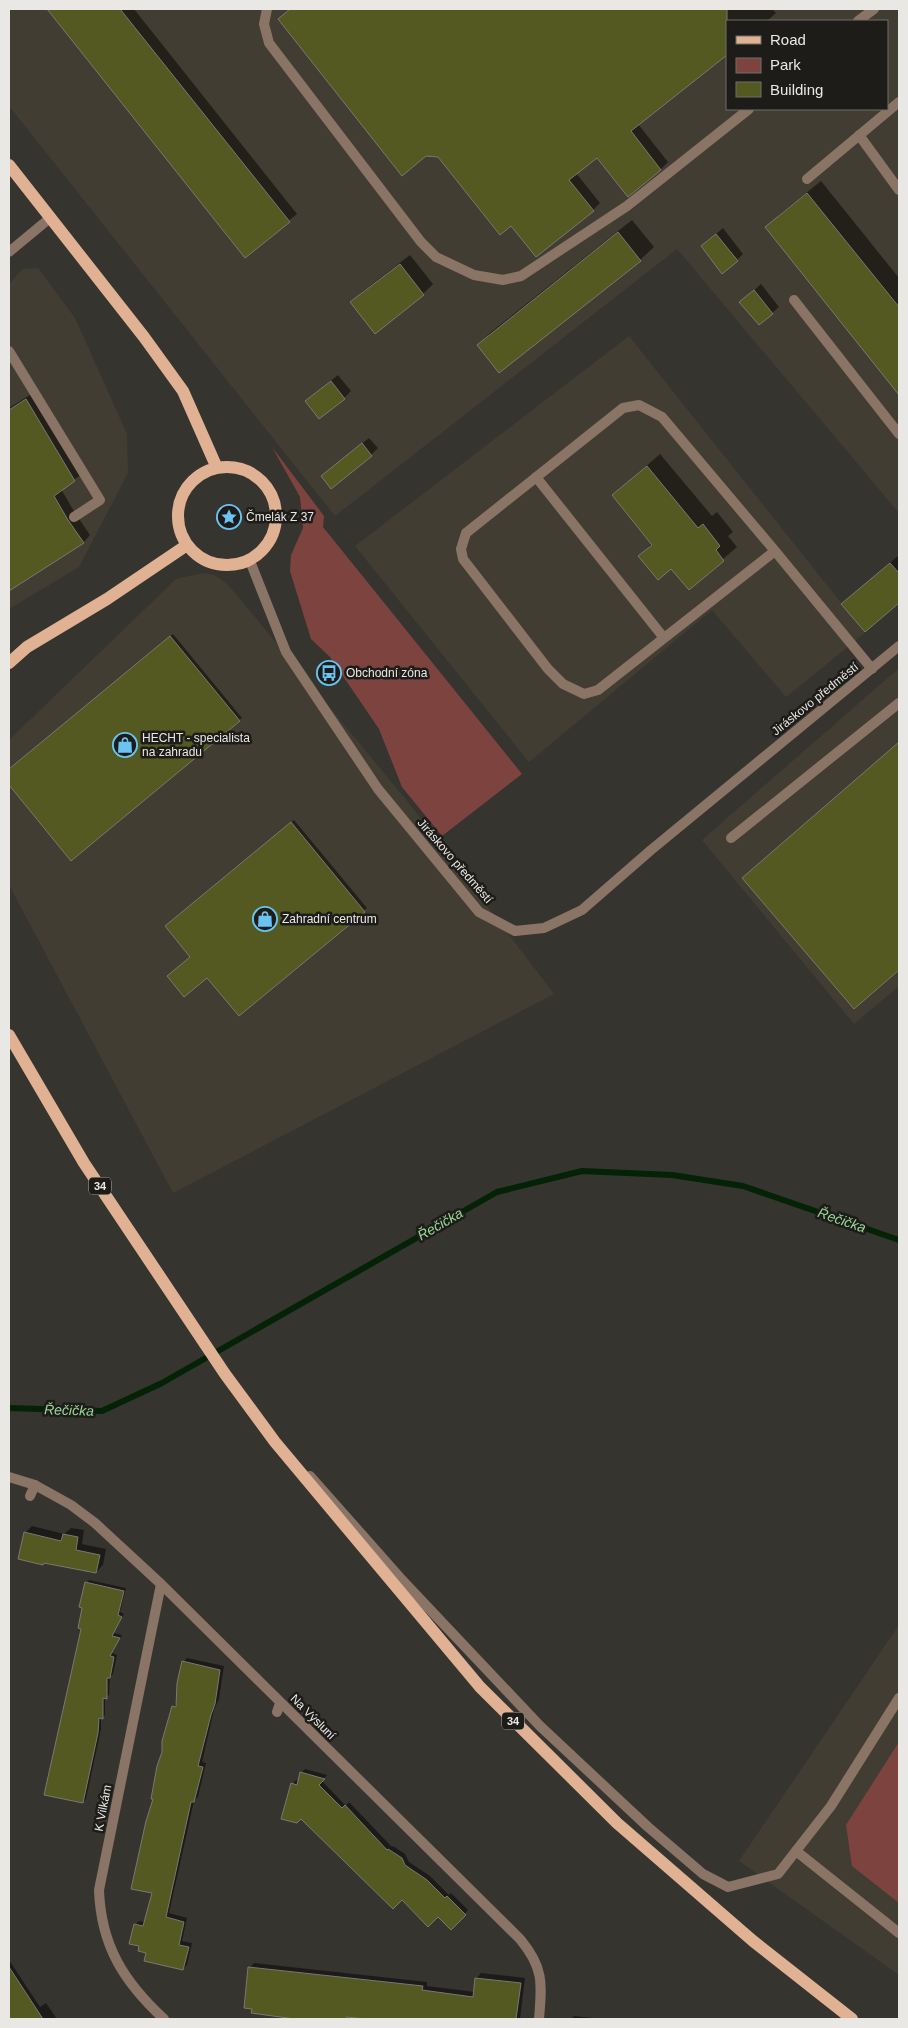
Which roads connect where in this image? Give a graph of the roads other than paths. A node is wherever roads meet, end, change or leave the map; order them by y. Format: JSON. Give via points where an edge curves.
{"nodes":[{"id":1,"x":267,"y":9,"type":"edge"},
{"id":2,"x":874,"y":9,"type":"edge"},
{"id":3,"x":859,"y":20,"type":"edge"},
{"id":4,"x":899,"y":102,"type":"edge"},
{"id":5,"x":748,"y":110,"type":"edge"},
{"id":6,"x":859,"y":135,"type":"junction"},
{"id":7,"x":9,"y":165,"type":"edge"},
{"id":8,"x":807,"y":179,"type":"dead end"},
{"id":9,"x":899,"y":190,"type":"edge"},
{"id":10,"x":50,"y":218,"type":"junction"},
{"id":11,"x":9,"y":252,"type":"edge"},
{"id":12,"x":794,"y":300,"type":"dead end"},
{"id":13,"x":9,"y":351,"type":"edge"},
{"id":14,"x":899,"y":434,"type":"edge"},
{"id":15,"x":217,"y":468,"type":"junction"},
{"id":16,"x":536,"y":477,"type":"junction"},
{"id":17,"x":74,"y":517,"type":"dead end"},
{"id":18,"x":187,"y":545,"type":"junction"},
{"id":19,"x":775,"y":551,"type":"junction"},
{"id":20,"x":250,"y":561,"type":"junction"},
{"id":21,"x":664,"y":638,"type":"junction"},
{"id":22,"x":899,"y":646,"type":"edge"},
{"id":23,"x":27,"y":647,"type":"junction"},
{"id":24,"x":9,"y":653,"type":"edge"},
{"id":25,"x":9,"y":663,"type":"edge"},
{"id":26,"x":872,"y":669,"type":"junction"},
{"id":27,"x":899,"y":703,"type":"edge"},
{"id":28,"x":731,"y":838,"type":"dead end"},
{"id":29,"x":9,"y":1035,"type":"edge"},
{"id":30,"x":275,"y":1442,"type":"junction"},
{"id":31,"x":9,"y":1477,"type":"edge"},
{"id":32,"x":34,"y":1485,"type":"junction"},
{"id":33,"x":30,"y":1496,"type":"dead end"},
{"id":34,"x":161,"y":1584,"type":"junction"},
{"id":35,"x":899,"y":1698,"type":"edge"},
{"id":36,"x":796,"y":1851,"type":"junction"},
{"id":37,"x":899,"y":1933,"type":"edge"},
{"id":38,"x":164,"y":2019,"type":"edge"},
{"id":39,"x":539,"y":2019,"type":"edge"},
{"id":40,"x":852,"y":2019,"type":"edge"}],
"edges":[{"from":1,"to":5,"type":"street","via":[[264,24],[269,43],[421,242],[436,258],[474,275],[503,280],[520,276],[627,206]]},
{"from":2,"to":3,"type":"street"},
{"from":4,"to":6,"type":"street"},
{"from":6,"to":8,"type":"street"},
{"from":6,"to":9,"type":"street"},
{"from":7,"to":10,"type":"main road"},
{"from":10,"to":11,"type":"street"},
{"from":10,"to":15,"type":"main road","via":[[183,391]]},
{"from":12,"to":14,"type":"street"},
{"from":13,"to":17,"type":"street","via":[[100,500]]},
{"from":15,"to":18,"type":"main road","via":[[203,473],[182,495],[179,525]]},
{"from":15,"to":20,"type":"main road","via":[[233,467],[248,471],[262,480],[271,493],[277,524],[263,552]]},
{"from":16,"to":19,"type":"street","via":[[623,408],[639,405],[662,417]]},
{"from":16,"to":21,"type":"street"},
{"from":16,"to":21,"type":"street","via":[[466,533],[461,549],[463,559],[548,669],[563,684],[584,694],[598,690]]},
{"from":18,"to":20,"type":"main road","via":[[205,561],[219,566],[235,566]]},
{"from":18,"to":23,"type":"main road","via":[[107,599]]},
{"from":19,"to":21,"type":"street"},
{"from":19,"to":26,"type":"street"},
{"from":20,"to":26,"type":"street","name":"Jiráskovo předměstí","via":[[286,652],[378,789],[479,912],[515,931],[544,928],[582,910],[650,850]]},
{"from":22,"to":26,"type":"street","name":"Jiráskovo předměstí"},
{"from":23,"to":24,"type":"main road"},
{"from":23,"to":25,"type":"main road"},
{"from":27,"to":28,"type":"street"},
{"from":29,"to":30,"type":"main road","number":"34","via":[[84,1162],[225,1374]]},
{"from":30,"to":36,"type":"street","via":[[322,1487],[403,1582],[540,1726],[703,1874],[728,1887],[778,1874]]},
{"from":30,"to":40,"type":"main road","number":"34","via":[[480,1687],[548,1756],[616,1823],[754,1941]]},
{"from":31,"to":32,"type":"street","name":"Na Výsluní"},
{"from":32,"to":33,"type":"street"},
{"from":32,"to":34,"type":"street","name":"Na Výsluní","via":[[71,1505],[95,1523]]},
{"from":34,"to":38,"type":"street","name":"K Vilkám","via":[[99,1890],[100,1914],[120,1968],[136,1991]]},
{"from":34,"to":39,"type":"street","name":"Na Výsluní","via":[[278,1707],[520,1939],[539,1970]]},
{"from":35,"to":36,"type":"street","via":[[831,1806]]},
{"from":36,"to":37,"type":"street"}]}
